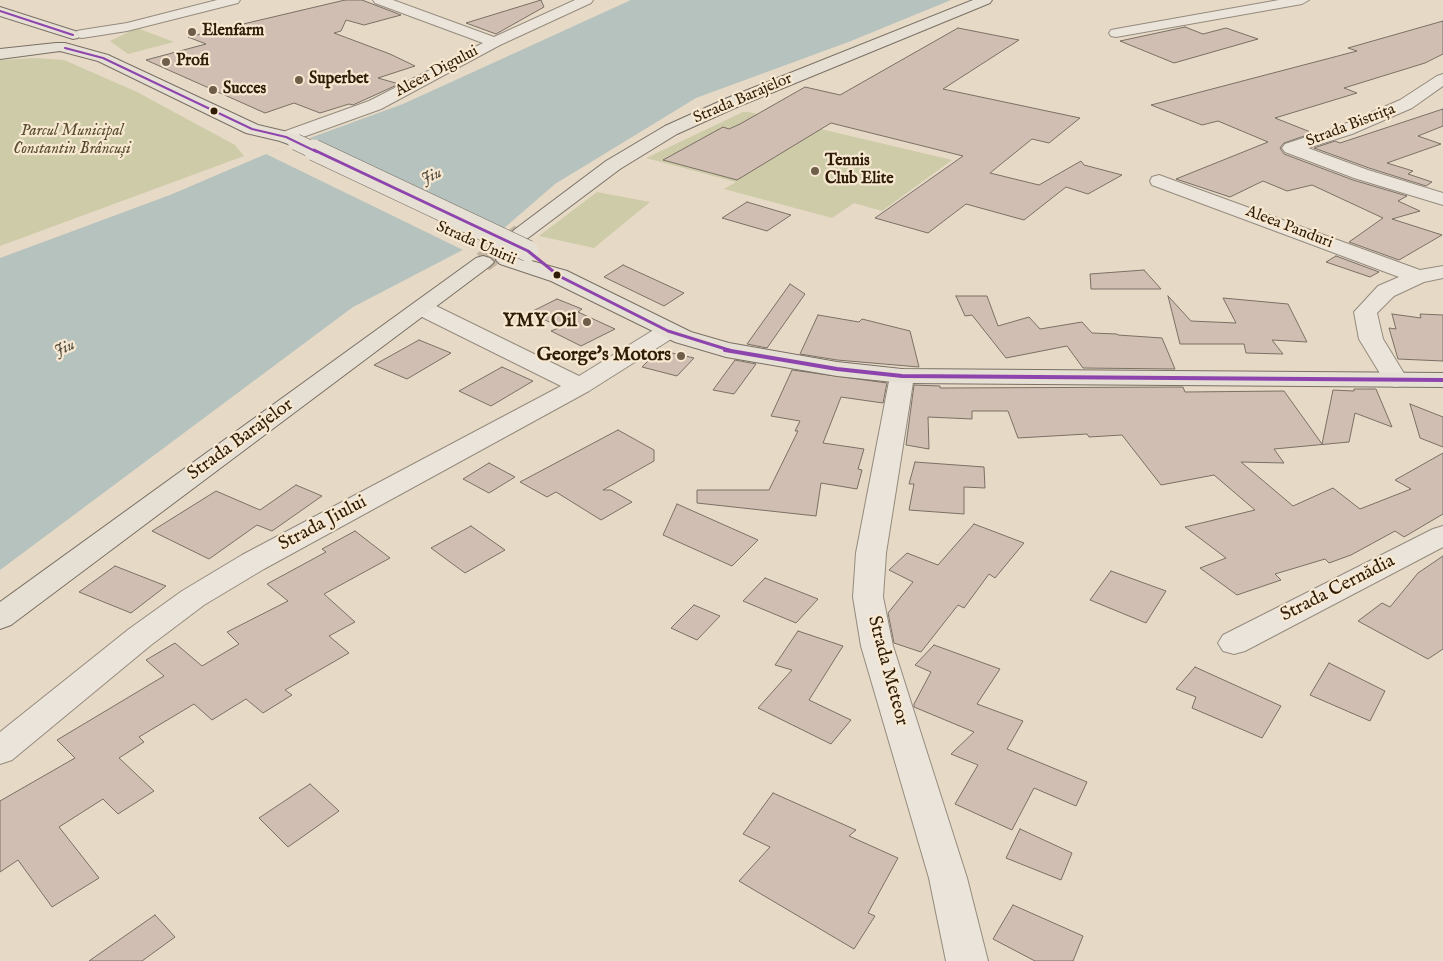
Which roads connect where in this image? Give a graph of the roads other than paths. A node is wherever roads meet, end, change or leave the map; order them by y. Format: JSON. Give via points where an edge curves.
{"nodes":[{"id":1,"x":380,"y":0,"type":"edge"},
{"id":2,"x":586,"y":0,"type":"edge"},
{"id":3,"x":985,"y":0,"type":"edge"},
{"id":4,"x":1302,"y":0,"type":"edge"},
{"id":5,"x":222,"y":1,"type":"edge"},
{"id":6,"x":0,"y":11,"type":"edge"},
{"id":7,"x":16,"y":17,"type":"junction"},
{"id":8,"x":1116,"y":33,"type":"dead end"},
{"id":9,"x":85,"y":38,"type":"junction"},
{"id":10,"x":495,"y":42,"type":"junction"},
{"id":11,"x":57,"y":44,"type":"junction"},
{"id":12,"x":0,"y":54,"type":"edge"},
{"id":13,"x":103,"y":58,"type":"junction"},
{"id":14,"x":1443,"y":79,"type":"edge"},
{"id":15,"x":287,"y":143,"type":"junction"},
{"id":16,"x":1159,"y":181,"type":"dead end"},
{"id":17,"x":1443,"y":199,"type":"edge"},
{"id":18,"x":524,"y":243,"type":"junction"},
{"id":19,"x":484,"y":262,"type":"tunnel mouth"},
{"id":20,"x":1443,"y":272,"type":"edge"},
{"id":21,"x":560,"y":276,"type":"junction"},
{"id":22,"x":1418,"y":277,"type":"junction"},
{"id":23,"x":422,"y":308,"type":"junction"},
{"id":24,"x":668,"y":332,"type":"junction"},
{"id":25,"x":902,"y":376,"type":"junction"},
{"id":26,"x":1396,"y":380,"type":"junction"},
{"id":27,"x":1443,"y":380,"type":"edge"},
{"id":28,"x":580,"y":386,"type":"junction"},
{"id":29,"x":1443,"y":534,"type":"edge"},
{"id":30,"x":0,"y":618,"type":"edge"},
{"id":31,"x":1234,"y":643,"type":"dead end"},
{"id":32,"x":0,"y":751,"type":"edge"},
{"id":33,"x":967,"y":961,"type":"edge"}],
"edges":[{"from":1,"to":10,"type":"street"},
{"from":2,"to":10,"type":"street","name":"Aleea Digului"},
{"from":3,"to":18,"type":"main road","name":"Strada Barajelor","via":[[671,130],[613,165]]},
{"from":4,"to":8,"type":"street"},
{"from":5,"to":9,"type":"street"},
{"from":6,"to":7,"type":"main road","name":"Strada Unirii"},
{"from":7,"to":9,"type":"main road","name":"Strada Unirii"},
{"from":7,"to":11,"type":"main road","name":"Strada Unirii"},
{"from":9,"to":11,"type":"main road"},
{"from":9,"to":13,"type":"main road","name":"Strada Unirii"},
{"from":10,"to":15,"type":"street","name":"Aleea Digului","via":[[375,104]]},
{"from":11,"to":12,"type":"main road"},
{"from":11,"to":13,"type":"main road","name":"Strada Unirii"},
{"from":13,"to":15,"type":"main road","name":"Strada Unirii","via":[[252,129],[268,143]]},
{"from":14,"to":17,"type":"street","name":"Strada Bistrița","via":[[1406,104],[1346,130],[1291,148]]},
{"from":15,"to":18,"type":"main road","name":"Strada Unirii","bridge":true},
{"from":15,"to":21,"type":"main road","name":"Strada Unirii","via":[[507,260]]},
{"from":16,"to":22,"type":"street","name":"Aleea Panduri"},
{"from":18,"to":21,"type":"main road","name":"Strada Unirii"},
{"from":19,"to":23,"type":"main road","name":"Strada Barajelor"},
{"from":20,"to":22,"type":"street"},
{"from":21,"to":24,"type":"main road"},
{"from":22,"to":26,"type":"street","via":[[1386,291],[1365,312],[1371,339]]},
{"from":23,"to":28,"type":"street"},
{"from":23,"to":30,"type":"main road","name":"Strada Barajelor"},
{"from":24,"to":25,"type":"main road","via":[[726,350],[777,360]]},
{"from":24,"to":28,"type":"street","name":"Strada Jiului"},
{"from":25,"to":26,"type":"main road"},
{"from":25,"to":33,"type":"street","name":"Strada Meteor","via":[[871,553],[868,597],[877,646],[948,878]]},
{"from":26,"to":27,"type":"main road"},
{"from":28,"to":32,"type":"street","name":"Strada Jiului","via":[[252,562],[193,598],[140,636]]},
{"from":29,"to":31,"type":"street","name":"Strada Cernădia"}]}
